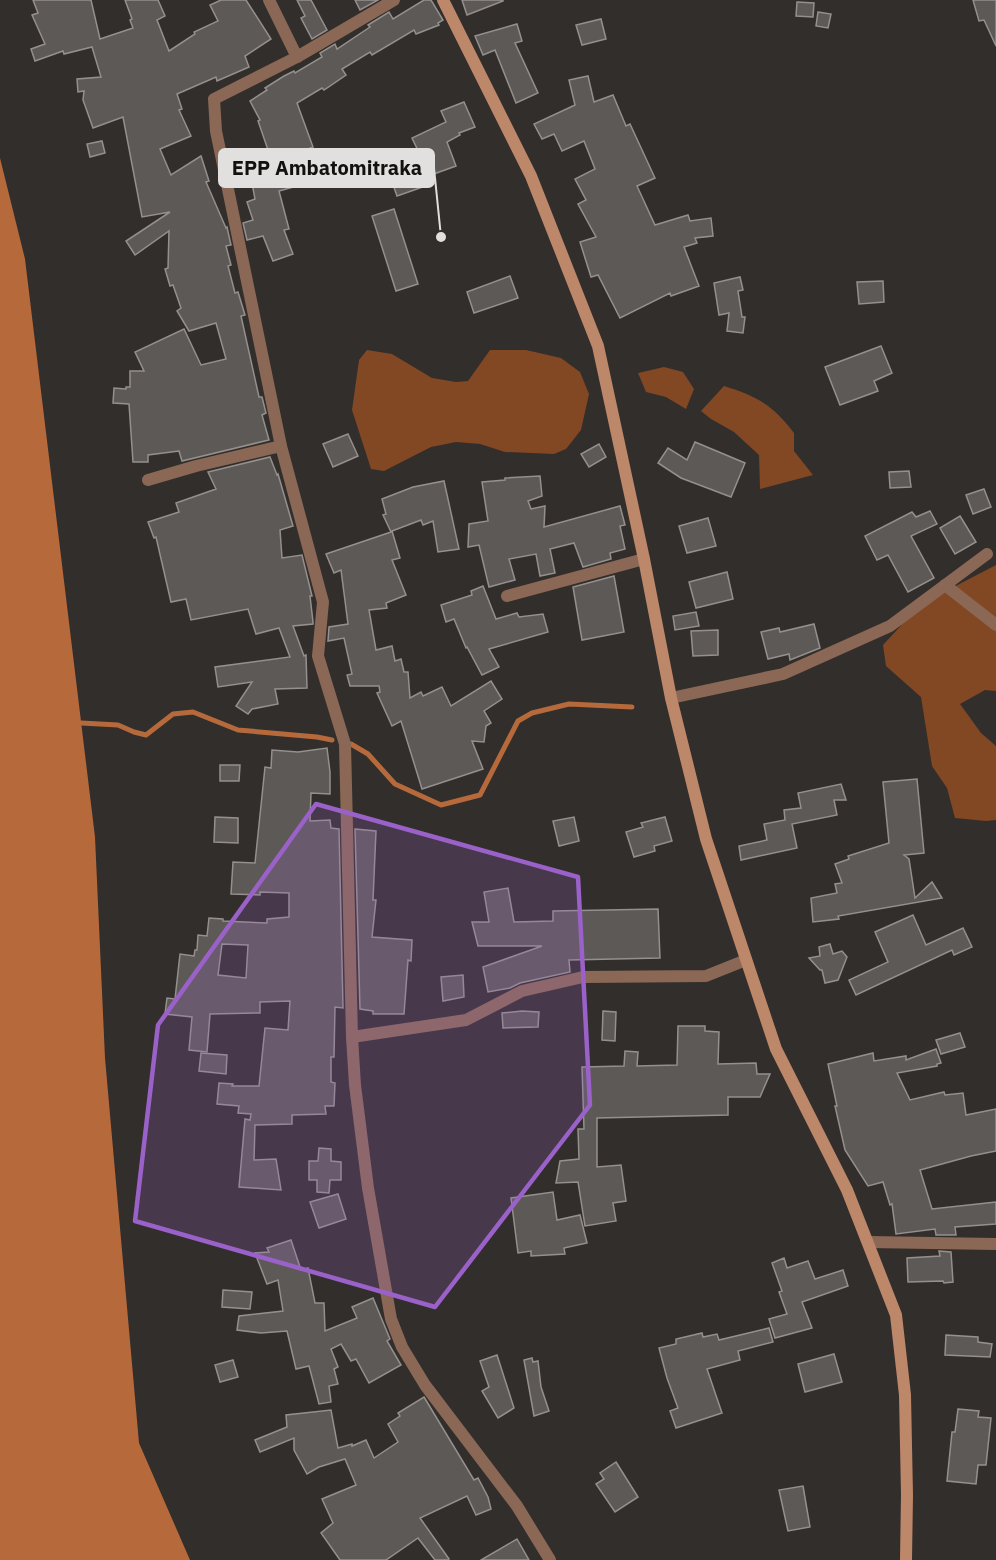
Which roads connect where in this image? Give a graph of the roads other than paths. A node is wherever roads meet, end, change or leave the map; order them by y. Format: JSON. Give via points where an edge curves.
{"nodes":[{"id":1,"x":269,"y":0,"type":"edge"},
{"id":2,"x":394,"y":0,"type":"edge"},
{"id":3,"x":443,"y":0,"type":"edge"},
{"id":4,"x":297,"y":57,"type":"junction"},
{"id":5,"x":281,"y":446,"type":"junction"},
{"id":6,"x":148,"y":480,"type":"dead end"},
{"id":7,"x":987,"y":554,"type":"dead end"},
{"id":8,"x":644,"y":559,"type":"junction"},
{"id":9,"x":945,"y":585,"type":"junction"},
{"id":10,"x":507,"y":597,"type":"dead end"},
{"id":11,"x":996,"y":625,"type":"edge"},
{"id":12,"x":671,"y":698,"type":"junction"},
{"id":13,"x":746,"y":960,"type":"junction"},
{"id":14,"x":352,"y":1037,"type":"junction"},
{"id":15,"x":868,"y":1242,"type":"junction"},
{"id":16,"x":996,"y":1244,"type":"edge"},
{"id":17,"x":550,"y":1560,"type":"edge"},
{"id":18,"x":906,"y":1560,"type":"edge"}],
"edges":[{"from":1,"to":4,"type":"street"},
{"from":2,"to":4,"type":"street"},
{"from":3,"to":8,"type":"main road","via":[[531,176],[598,346]]},
{"from":4,"to":5,"type":"street","via":[[214,99],[219,148]]},
{"from":5,"to":6,"type":"street"},
{"from":5,"to":14,"type":"street","via":[[323,602],[318,656],[345,744]]},
{"from":7,"to":9,"type":"street"},
{"from":8,"to":10,"type":"street"},
{"from":8,"to":12,"type":"main road"},
{"from":9,"to":11,"type":"street"},
{"from":9,"to":12,"type":"street","via":[[890,626],[783,674]]},
{"from":12,"to":13,"type":"main road","via":[[706,839]]},
{"from":13,"to":14,"type":"street","via":[[706,976],[583,977],[522,991],[466,1020]]},
{"from":13,"to":15,"type":"main road","via":[[776,1049],[847,1190]]},
{"from":14,"to":17,"type":"street","via":[[368,1188],[391,1319],[402,1347],[425,1385],[517,1506]]},
{"from":15,"to":16,"type":"street"},
{"from":15,"to":18,"type":"main road","via":[[896,1315],[905,1395]]}]}
